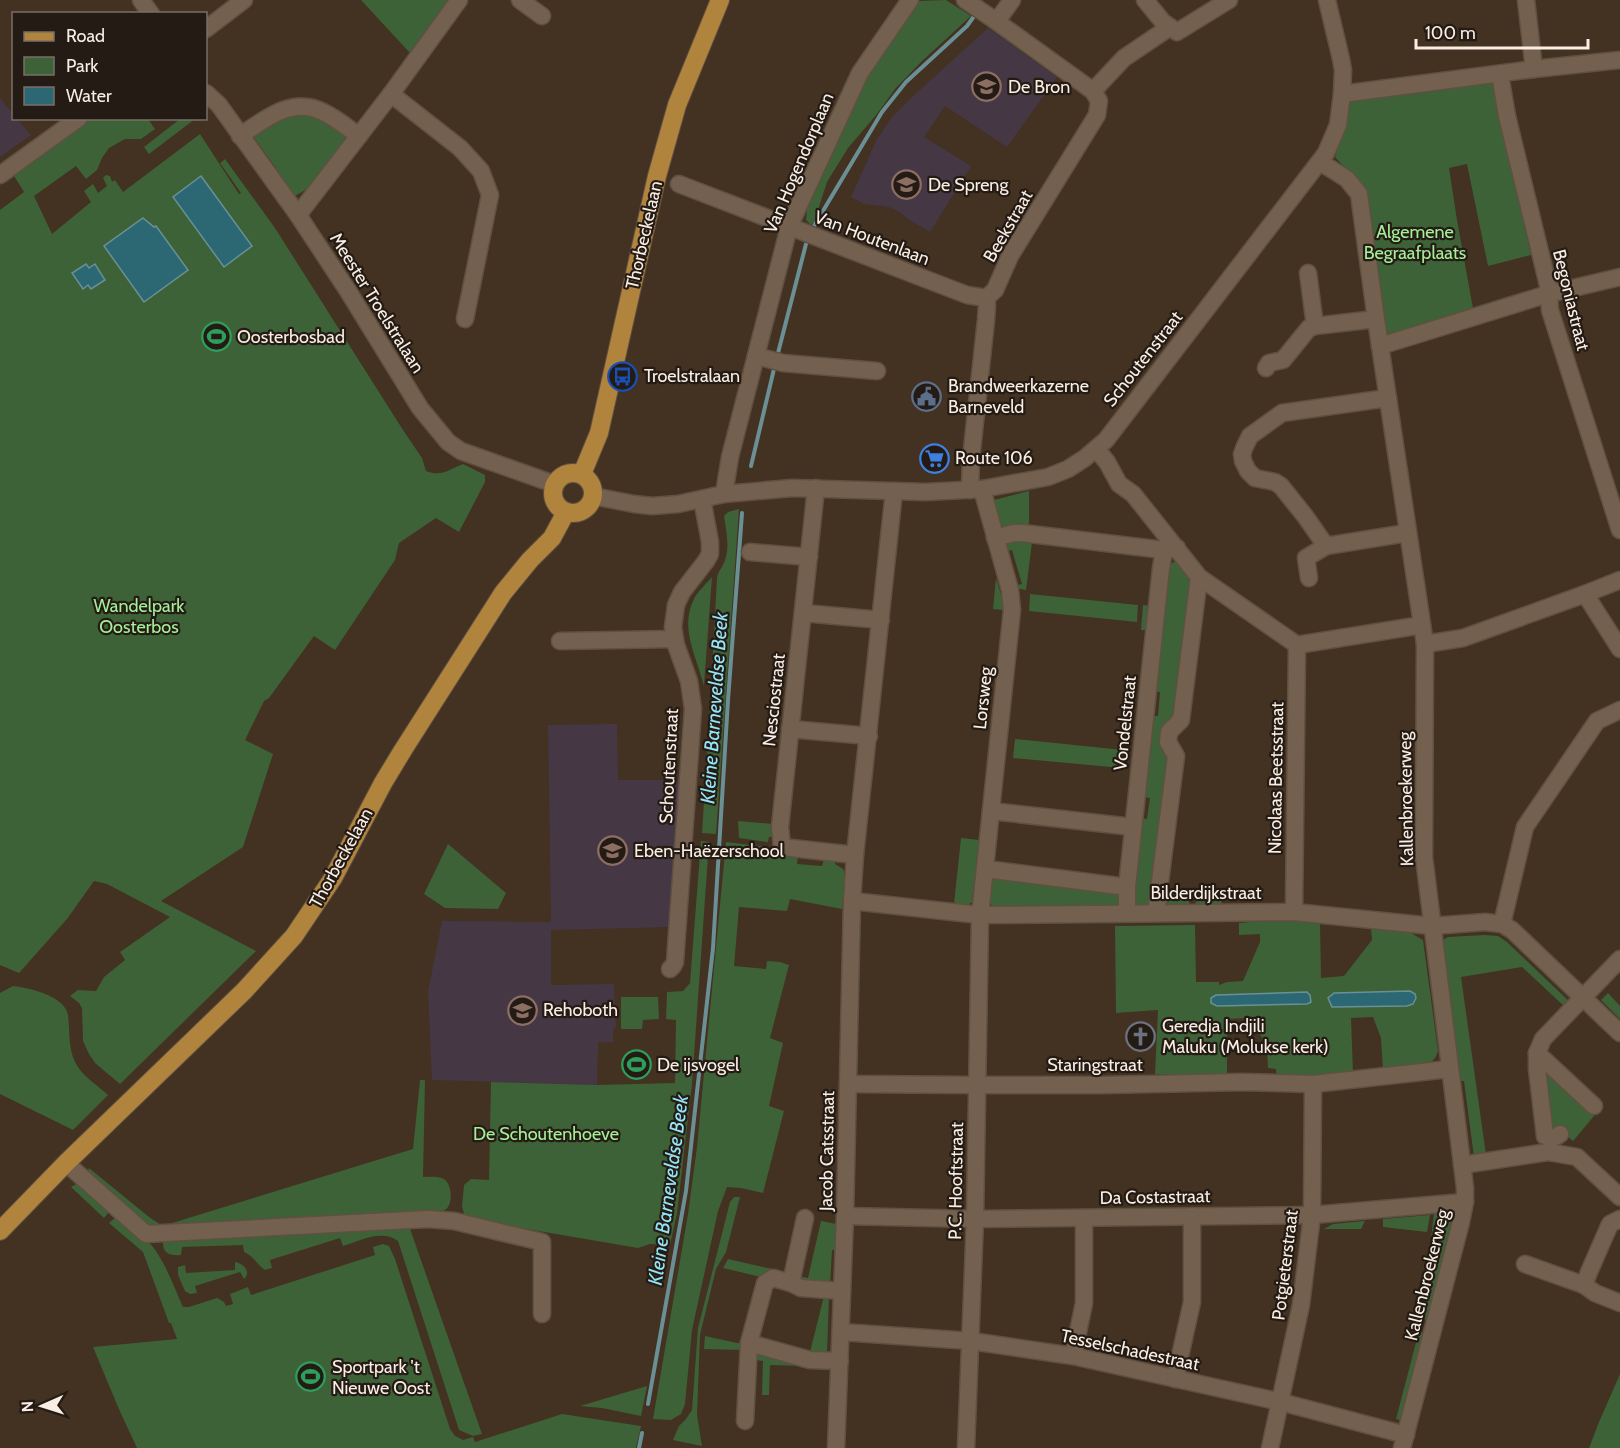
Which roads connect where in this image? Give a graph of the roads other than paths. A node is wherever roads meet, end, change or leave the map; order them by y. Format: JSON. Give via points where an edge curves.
{"nodes":[{"id":1,"x":244,"y":0,"type":"edge"},
{"id":2,"x":459,"y":0,"type":"edge"},
{"id":3,"x":520,"y":0,"type":"edge"},
{"id":4,"x":720,"y":0,"type":"edge"},
{"id":5,"x":910,"y":0,"type":"edge"},
{"id":6,"x":1012,"y":0,"type":"edge"},
{"id":7,"x":1229,"y":0,"type":"edge"},
{"id":8,"x":1326,"y":0,"type":"edge"},
{"id":9,"x":1526,"y":0,"type":"edge"},
{"id":10,"x":968,"y":2,"type":"edge"},
{"id":11,"x":1149,"y":2,"type":"edge"},
{"id":12,"x":542,"y":16,"type":"dead end"},
{"id":13,"x":995,"y":20,"type":"junction"},
{"id":14,"x":207,"y":28,"type":"edge"},
{"id":15,"x":1174,"y":30,"type":"junction"},
{"id":16,"x":1620,"y":60,"type":"edge"},
{"id":17,"x":1534,"y":69,"type":"junction"},
{"id":18,"x":1500,"y":75,"type":"junction"},
{"id":19,"x":1093,"y":92,"type":"junction"},
{"id":20,"x":207,"y":94,"type":"edge"},
{"id":21,"x":391,"y":94,"type":"junction"},
{"id":22,"x":1342,"y":94,"type":"junction"},
{"id":23,"x":76,"y":120,"type":"edge"},
{"id":24,"x":240,"y":136,"type":"junction"},
{"id":25,"x":359,"y":136,"type":"junction"},
{"id":26,"x":1320,"y":162,"type":"junction"},
{"id":27,"x":0,"y":175,"type":"edge"},
{"id":28,"x":679,"y":184,"type":"dead end"},
{"id":29,"x":298,"y":215,"type":"junction"},
{"id":30,"x":789,"y":227,"type":"junction"},
{"id":31,"x":1308,"y":273,"type":"dead end"},
{"id":32,"x":1620,"y":277,"type":"edge"},
{"id":33,"x":1548,"y":294,"type":"junction"},
{"id":34,"x":986,"y":298,"type":"junction"},
{"id":35,"x":465,"y":319,"type":"dead end"},
{"id":36,"x":1376,"y":319,"type":"junction"},
{"id":37,"x":1315,"y":326,"type":"junction"},
{"id":38,"x":1380,"y":346,"type":"junction"},
{"id":39,"x":756,"y":356,"type":"junction"},
{"id":40,"x":1266,"y":368,"type":"dead end"},
{"id":41,"x":877,"y":371,"type":"dead end"},
{"id":42,"x":1388,"y":398,"type":"junction"},
{"id":43,"x":1096,"y":449,"type":"junction"},
{"id":44,"x":582,"y":474,"type":"junction"},
{"id":45,"x":554,"y":484,"type":"junction"},
{"id":46,"x":816,"y":488,"type":"junction"},
{"id":47,"x":976,"y":490,"type":"junction"},
{"id":48,"x":894,"y":491,"type":"junction"},
{"id":49,"x":724,"y":494,"type":"junction"},
{"id":50,"x":593,"y":496,"type":"junction"},
{"id":51,"x":702,"y":499,"type":"junction"},
{"id":52,"x":566,"y":512,"type":"junction"},
{"id":53,"x":1620,"y":530,"type":"edge"},
{"id":54,"x":1407,"y":533,"type":"junction"},
{"id":55,"x":995,"y":538,"type":"junction"},
{"id":56,"x":1326,"y":546,"type":"junction"},
{"id":57,"x":1171,"y":549,"type":"junction"},
{"id":58,"x":750,"y":552,"type":"dead end"},
{"id":59,"x":809,"y":557,"type":"junction"},
{"id":60,"x":1199,"y":577,"type":"junction"},
{"id":61,"x":1309,"y":578,"type":"dead end"},
{"id":62,"x":1620,"y":580,"type":"edge"},
{"id":63,"x":1586,"y":594,"type":"junction"},
{"id":64,"x":803,"y":613,"type":"junction"},
{"id":65,"x":881,"y":620,"type":"junction"},
{"id":66,"x":1422,"y":625,"type":"junction"},
{"id":67,"x":674,"y":639,"type":"junction"},
{"id":68,"x":560,"y":641,"type":"dead end"},
{"id":69,"x":1425,"y":644,"type":"junction"},
{"id":70,"x":1297,"y":645,"type":"junction"},
{"id":71,"x":1620,"y":649,"type":"edge"},
{"id":72,"x":1620,"y":710,"type":"edge"},
{"id":73,"x":790,"y":729,"type":"junction"},
{"id":74,"x":869,"y":736,"type":"junction"},
{"id":75,"x":992,"y":811,"type":"junction"},
{"id":76,"x":1134,"y":827,"type":"junction"},
{"id":77,"x":855,"y":855,"type":"junction"},
{"id":78,"x":985,"y":868,"type":"junction"},
{"id":79,"x":1127,"y":887,"type":"junction"},
{"id":80,"x":852,"y":901,"type":"junction"},
{"id":81,"x":1294,"y":912,"type":"junction"},
{"id":82,"x":1127,"y":913,"type":"junction"},
{"id":83,"x":1156,"y":913,"type":"junction"},
{"id":84,"x":980,"y":915,"type":"junction"},
{"id":85,"x":1502,"y":924,"type":"junction"},
{"id":86,"x":1432,"y":926,"type":"junction"},
{"id":87,"x":1620,"y":959,"type":"edge"},
{"id":88,"x":670,"y":969,"type":"dead end"},
{"id":89,"x":1583,"y":997,"type":"junction"},
{"id":90,"x":1620,"y":1033,"type":"edge"},
{"id":91,"x":1537,"y":1053,"type":"junction"},
{"id":92,"x":1449,"y":1069,"type":"junction"},
{"id":93,"x":848,"y":1084,"type":"junction"},
{"id":94,"x":1313,"y":1084,"type":"junction"},
{"id":95,"x":978,"y":1085,"type":"junction"},
{"id":96,"x":1594,"y":1106,"type":"dead end"},
{"id":97,"x":1560,"y":1134,"type":"dead end"},
{"id":98,"x":66,"y":1163,"type":"junction"},
{"id":99,"x":1462,"y":1165,"type":"junction"},
{"id":100,"x":1620,"y":1197,"type":"edge"},
{"id":101,"x":1465,"y":1202,"type":"junction"},
{"id":102,"x":1312,"y":1215,"type":"junction"},
{"id":103,"x":845,"y":1216,"type":"junction"},
{"id":104,"x":1192,"y":1216,"type":"junction"},
{"id":105,"x":805,"y":1218,"type":"dead end"},
{"id":106,"x":1084,"y":1218,"type":"junction"},
{"id":107,"x":975,"y":1219,"type":"junction"},
{"id":108,"x":1620,"y":1219,"type":"edge"},
{"id":109,"x":0,"y":1231,"type":"edge"},
{"id":110,"x":1525,"y":1263,"type":"dead end"},
{"id":111,"x":791,"y":1283,"type":"junction"},
{"id":112,"x":1584,"y":1286,"type":"junction"},
{"id":113,"x":842,"y":1291,"type":"junction"},
{"id":114,"x":1620,"y":1303,"type":"edge"},
{"id":115,"x":542,"y":1314,"type":"dead end"},
{"id":116,"x":841,"y":1332,"type":"junction"},
{"id":117,"x":971,"y":1341,"type":"junction"},
{"id":118,"x":749,"y":1343,"type":"junction"},
{"id":119,"x":1073,"y":1356,"type":"junction"},
{"id":120,"x":840,"y":1361,"type":"junction"},
{"id":121,"x":1175,"y":1379,"type":"junction"},
{"id":122,"x":1281,"y":1402,"type":"junction"},
{"id":123,"x":745,"y":1421,"type":"dead end"},
{"id":124,"x":1404,"y":1441,"type":"edge"},
{"id":125,"x":836,"y":1448,"type":"edge"},
{"id":126,"x":966,"y":1448,"type":"edge"},
{"id":127,"x":1270,"y":1448,"type":"edge"}],
"edges":[{"from":1,"to":14,"type":"street"},
{"from":2,"to":21,"type":"street"},
{"from":3,"to":12,"type":"street"},
{"from":4,"to":44,"type":"main road","name":"Thorbeckelaan","via":[[677,105],[657,176],[599,433]]},
{"from":5,"to":30,"type":"street","name":"Van Hogendorplaan","via":[[860,73]]},
{"from":6,"to":13,"type":"street"},
{"from":7,"to":15,"type":"street"},
{"from":8,"to":22,"type":"street","name":"Schoutenstraat","via":[[1341,59]]},
{"from":9,"to":17,"type":"street"},
{"from":10,"to":13,"type":"street"},
{"from":11,"to":15,"type":"street"},
{"from":13,"to":19,"type":"street"},
{"from":15,"to":19,"type":"street","via":[[1124,58]]},
{"from":16,"to":17,"type":"street"},
{"from":17,"to":18,"type":"street"},
{"from":18,"to":22,"type":"street"},
{"from":18,"to":33,"type":"street","name":"Begoniastraat"},
{"from":19,"to":34,"type":"street","name":"Beekstraat","via":[[1098,101],[1097,115],[1010,256],[995,290]]},
{"from":20,"to":24,"type":"street","name":"Meester Troelstralaan"},
{"from":21,"to":25,"type":"street"},
{"from":21,"to":35,"type":"street","via":[[460,148],[481,171],[490,195]]},
{"from":22,"to":26,"type":"street","name":"Schoutenstraat","via":[[1338,124]]},
{"from":23,"to":27,"type":"street"},
{"from":24,"to":25,"type":"street","via":[[279,110],[294,107],[323,112]]},
{"from":24,"to":29,"type":"street","name":"Meester Troelstralaan"},
{"from":25,"to":29,"type":"street"},
{"from":26,"to":36,"type":"street","name":"Kallenbroekerweg","via":[[1347,179],[1359,194]]},
{"from":26,"to":43,"type":"street","name":"Schoutenstraat"},
{"from":28,"to":30,"type":"street","name":"Van Houtenlaan"},
{"from":29,"to":45,"type":"street","name":"Meester Troelstralaan","via":[[420,408],[448,442],[461,452]]},
{"from":30,"to":34,"type":"street","name":"Van Houtenlaan","via":[[967,295]]},
{"from":30,"to":39,"type":"street","name":"Van Hogendorplaan"},
{"from":31,"to":37,"type":"street"},
{"from":32,"to":33,"type":"street"},
{"from":33,"to":38,"type":"street"},
{"from":33,"to":53,"type":"street","name":"Begoniastraat"},
{"from":34,"to":47,"type":"street","via":[[971,459]]},
{"from":36,"to":37,"type":"street"},
{"from":36,"to":38,"type":"street","name":"Kallenbroekerweg"},
{"from":37,"to":40,"type":"street","via":[[1283,360],[1269,363]]},
{"from":38,"to":42,"type":"street","name":"Kallenbroekerweg"},
{"from":39,"to":41,"type":"street","via":[[783,363]]},
{"from":39,"to":49,"type":"street","name":"Van Hogendorplaan"},
{"from":42,"to":54,"type":"street","name":"Kallenbroekerweg"},
{"from":42,"to":56,"type":"street","via":[[1282,413],[1250,436],[1245,446],[1242,454],[1248,471],[1255,478],[1281,486]]},
{"from":43,"to":47,"type":"street","name":"Schoutenstraat","via":[[1068,469],[1048,477]]},
{"from":43,"to":57,"type":"street"},
{"from":44,"to":45,"type":"main road","via":[[566,473]]},
{"from":44,"to":50,"type":"main road","via":[[593,487]]},
{"from":45,"to":52,"type":"main road","via":[[554,501]]},
{"from":46,"to":48,"type":"street","name":"Schoutenstraat"},
{"from":46,"to":49,"type":"street","name":"Schoutenstraat"},
{"from":46,"to":59,"type":"street","name":"Nesciostraat"},
{"from":47,"to":48,"type":"street","name":"Schoutenstraat"},
{"from":47,"to":55,"type":"street","name":"Lorsweg"},
{"from":48,"to":65,"type":"street","name":"Jacob Catsstraat"},
{"from":49,"to":51,"type":"street","name":"Schoutenstraat"},
{"from":50,"to":51,"type":"street","name":"Schoutenstraat","via":[[652,506]]},
{"from":50,"to":52,"type":"main road","via":[[584,510]]},
{"from":51,"to":67,"type":"street","name":"Schoutenstraat","via":[[710,554],[676,605]]},
{"from":52,"to":98,"type":"main road","name":"Thorbeckelaan","via":[[552,538],[503,593],[383,783],[333,878],[294,936],[244,991]]},
{"from":54,"to":56,"type":"street"},
{"from":54,"to":66,"type":"street","name":"Kallenbroekerweg"},
{"from":55,"to":57,"type":"street","via":[[1022,533]]},
{"from":55,"to":75,"type":"street","name":"Lorsweg","via":[[1010,590],[1011,610]]},
{"from":56,"to":61,"type":"street","via":[[1306,558]]},
{"from":57,"to":60,"type":"street"},
{"from":57,"to":76,"type":"street","name":"Vondelstraat"},
{"from":58,"to":59,"type":"street"},
{"from":59,"to":64,"type":"street","name":"Nesciostraat"},
{"from":60,"to":70,"type":"street"},
{"from":60,"to":83,"type":"street","via":[[1181,720],[1170,732],[1168,742],[1176,756]]},
{"from":62,"to":63,"type":"street"},
{"from":63,"to":69,"type":"street","via":[[1463,638]]},
{"from":63,"to":71,"type":"street"},
{"from":64,"to":65,"type":"street"},
{"from":64,"to":73,"type":"street","name":"Nesciostraat"},
{"from":65,"to":74,"type":"street","name":"Jacob Catsstraat"},
{"from":66,"to":69,"type":"street","name":"Kallenbroekerweg"},
{"from":66,"to":70,"type":"street"},
{"from":67,"to":68,"type":"street"},
{"from":67,"to":88,"type":"street","name":"Schoutenstraat","via":[[689,681],[693,709],[675,962]]},
{"from":69,"to":86,"type":"street","name":"Kallenbroekerweg","via":[[1424,857]]},
{"from":70,"to":81,"type":"street","name":"Nicolaas Beetsstraat"},
{"from":72,"to":85,"type":"street","via":[[1597,721],[1525,827]]},
{"from":73,"to":74,"type":"street"},
{"from":73,"to":77,"type":"street","name":"Nesciostraat","via":[[780,827],[782,847]]},
{"from":74,"to":77,"type":"street","name":"Jacob Catsstraat"},
{"from":75,"to":76,"type":"street"},
{"from":75,"to":78,"type":"street","name":"Lorsweg"},
{"from":76,"to":79,"type":"street","name":"Vondelstraat"},
{"from":77,"to":80,"type":"street","name":"Jacob Catsstraat"},
{"from":78,"to":79,"type":"street","name":"Bilderdijkstraat"},
{"from":78,"to":84,"type":"street","name":"Lorsweg"},
{"from":79,"to":82,"type":"street","name":"Vondelstraat"},
{"from":80,"to":84,"type":"street","name":"Bilderdijkstraat"},
{"from":80,"to":93,"type":"street","name":"Jacob Catsstraat"},
{"from":81,"to":83,"type":"street","name":"Bilderdijkstraat"},
{"from":81,"to":86,"type":"street","name":"Bilderdijkstraat"},
{"from":82,"to":83,"type":"street","name":"Bilderdijkstraat"},
{"from":82,"to":84,"type":"street","name":"Bilderdijkstraat"},
{"from":84,"to":95,"type":"street","name":"P.C. Hooftstraat"},
{"from":85,"to":86,"type":"street","name":"Bilderdijkstraat"},
{"from":85,"to":89,"type":"street"},
{"from":86,"to":92,"type":"street","name":"Kallenbroekerweg"},
{"from":87,"to":89,"type":"street"},
{"from":89,"to":90,"type":"street"},
{"from":89,"to":91,"type":"street","via":[[1543,1039]]},
{"from":91,"to":96,"type":"street"},
{"from":91,"to":97,"type":"street","via":[[1545,1136],[1551,1139]]},
{"from":92,"to":94,"type":"street","name":"Staringstraat"},
{"from":92,"to":99,"type":"street","name":"Kallenbroekerweg"},
{"from":93,"to":95,"type":"street","name":"Staringstraat"},
{"from":93,"to":103,"type":"street","name":"Jacob Catsstraat"},
{"from":94,"to":95,"type":"street","name":"Staringstraat"},
{"from":94,"to":102,"type":"street","name":"Potgieterstraat"},
{"from":95,"to":107,"type":"street","name":"P.C. Hooftstraat"},
{"from":98,"to":109,"type":"main road","name":"Thorbeckelaan"},
{"from":98,"to":115,"type":"street","via":[[146,1234],[439,1219],[542,1242]]},
{"from":99,"to":100,"type":"street","via":[[1548,1152],[1577,1157]]},
{"from":99,"to":101,"type":"street","name":"Kallenbroekerweg"},
{"from":101,"to":102,"type":"street","name":"Da Costastraat"},
{"from":101,"to":124,"type":"street","name":"Kallenbroekerweg"},
{"from":102,"to":104,"type":"street","name":"Da Costastraat"},
{"from":102,"to":122,"type":"street","name":"Potgieterstraat","via":[[1301,1305]]},
{"from":103,"to":107,"type":"street","name":"Da Costastraat"},
{"from":103,"to":113,"type":"street","name":"Jacob Catsstraat"},
{"from":104,"to":106,"type":"street","name":"Da Costastraat"},
{"from":104,"to":121,"type":"street","via":[[1192,1302]]},
{"from":105,"to":111,"type":"street"},
{"from":106,"to":107,"type":"street","name":"Da Costastraat"},
{"from":106,"to":119,"type":"street","via":[[1084,1303]]},
{"from":107,"to":117,"type":"street","name":"P.C. Hooftstraat"},
{"from":108,"to":112,"type":"street","via":[[1610,1224]]},
{"from":110,"to":112,"type":"street"},
{"from":111,"to":113,"type":"street","via":[[801,1288]]},
{"from":111,"to":118,"type":"street","via":[[773,1278],[765,1283]]},
{"from":112,"to":114,"type":"street"},
{"from":113,"to":116,"type":"street","name":"Jacob Catsstraat"},
{"from":116,"to":117,"type":"street","name":"Tesselschadestraat"},
{"from":116,"to":120,"type":"street","name":"Jacob Catsstraat"},
{"from":117,"to":119,"type":"street","name":"Tesselschadestraat"},
{"from":117,"to":126,"type":"street","name":"P.C. Hooftstraat"},
{"from":118,"to":120,"type":"street","via":[[810,1360]]},
{"from":118,"to":123,"type":"street"},
{"from":119,"to":121,"type":"street","name":"Tesselschadestraat"},
{"from":120,"to":125,"type":"street","name":"Jacob Catsstraat"},
{"from":121,"to":122,"type":"street","name":"Tesselschadestraat"},
{"from":122,"to":124,"type":"street","name":"Tesselschadestraat"},
{"from":122,"to":127,"type":"street","name":"Potgieterstraat"}]}
